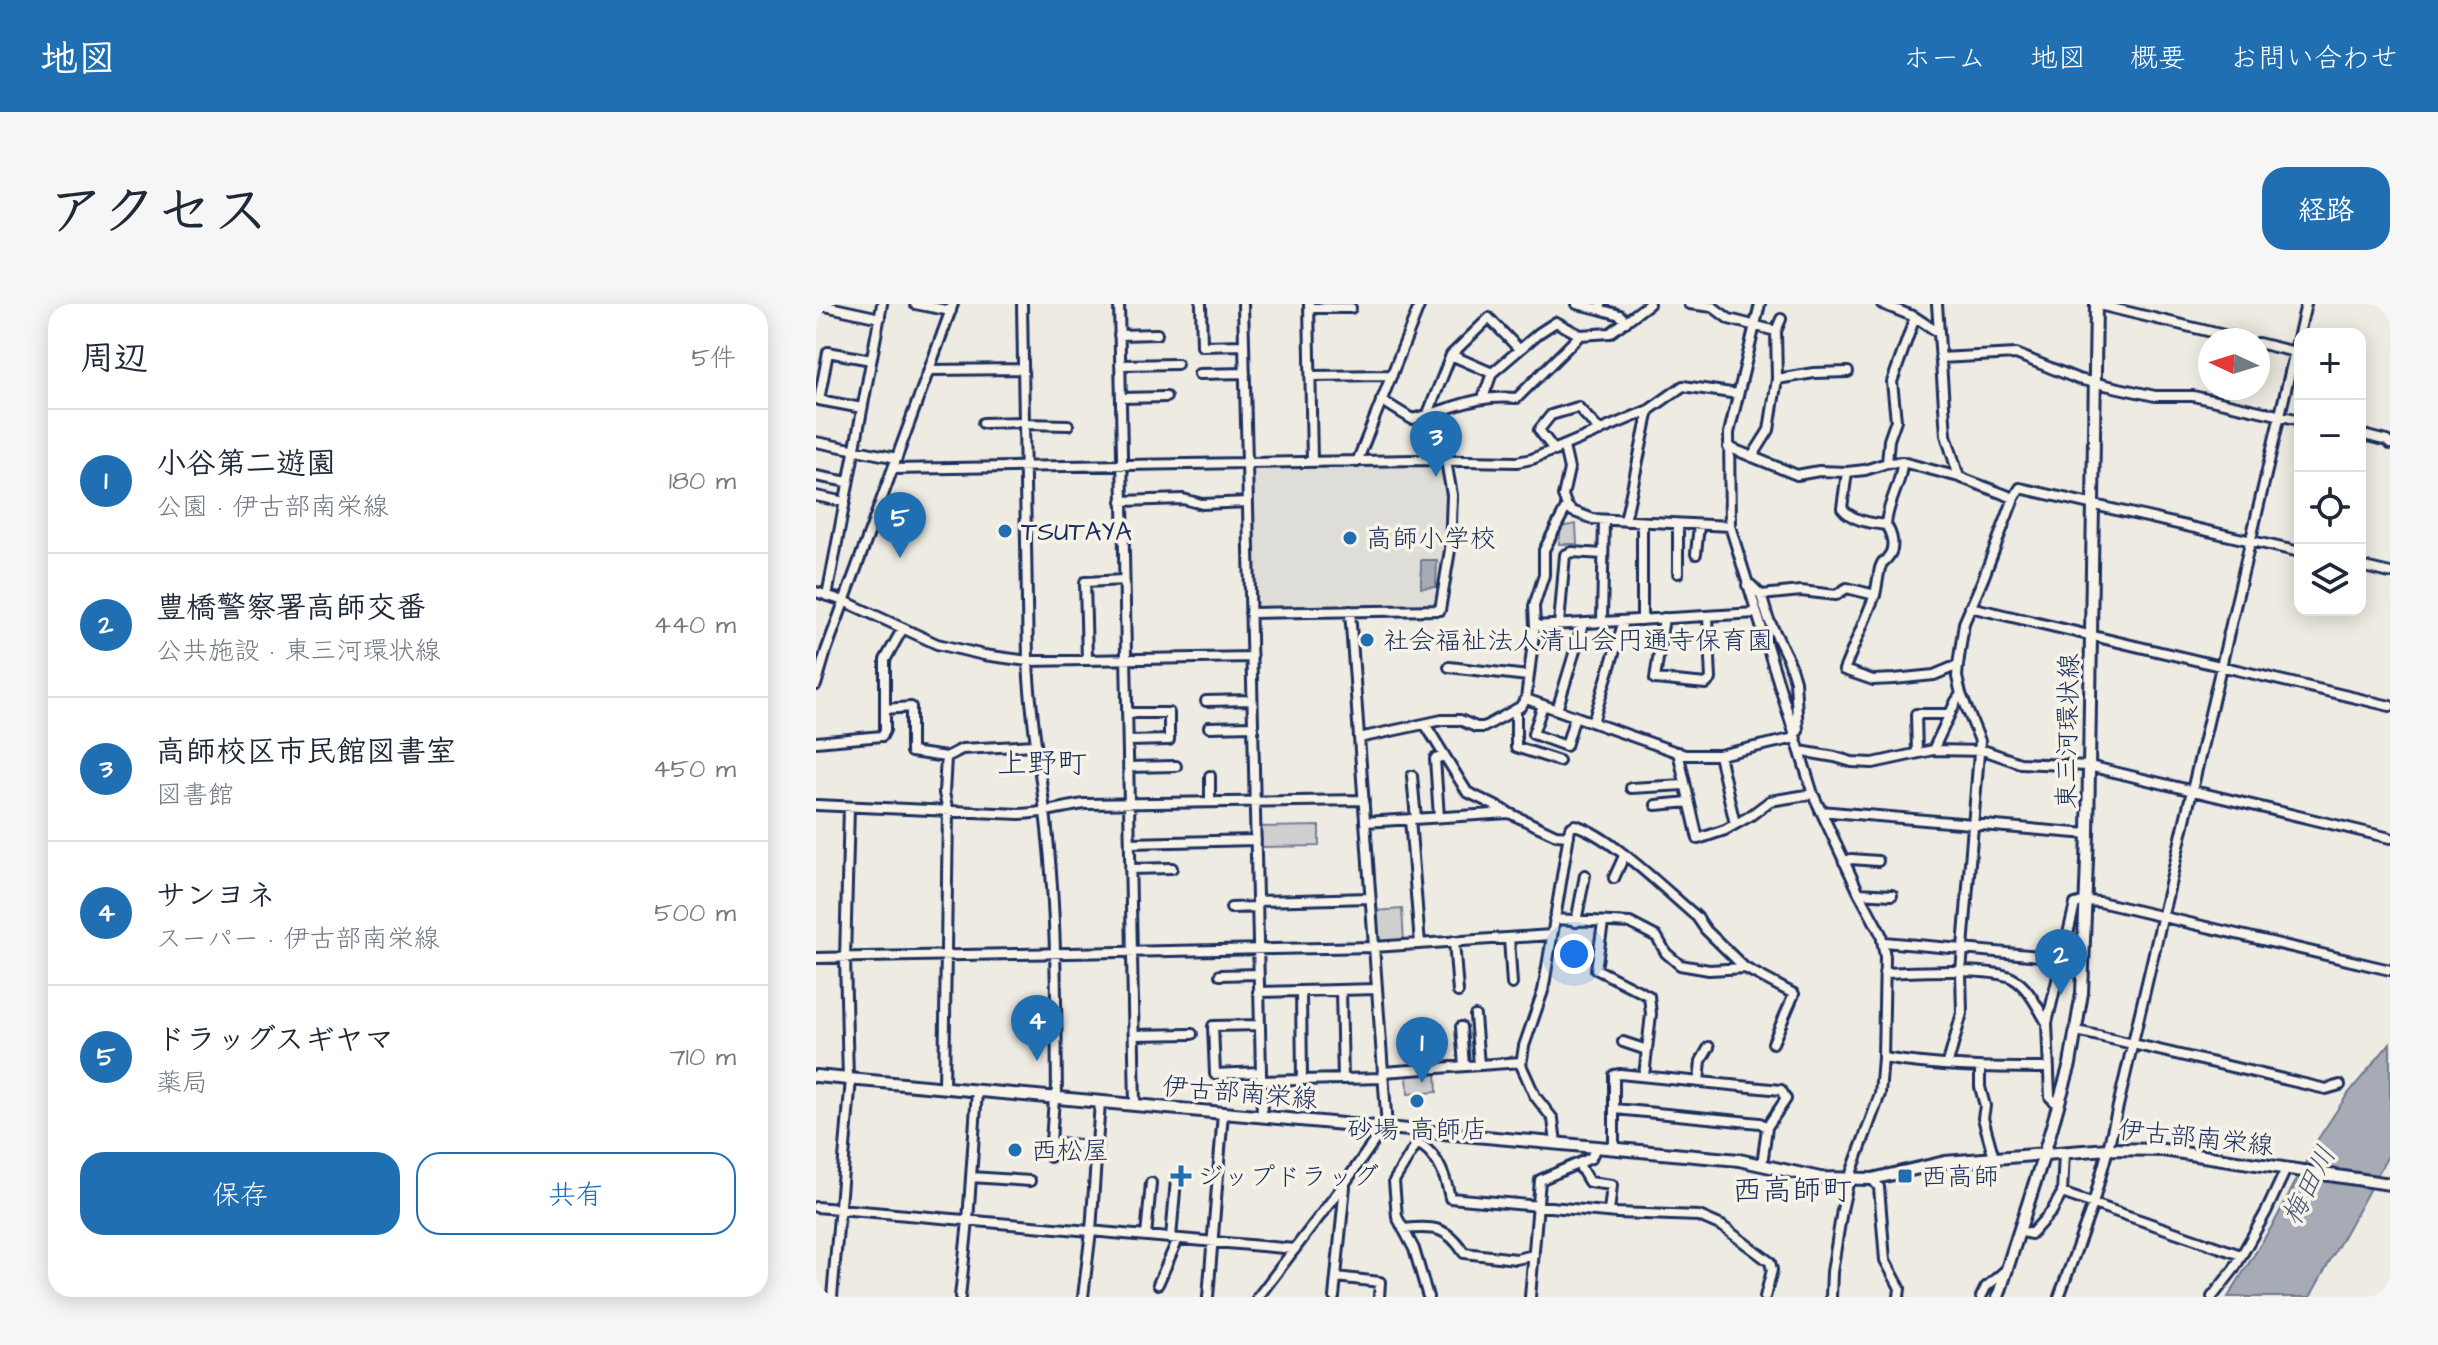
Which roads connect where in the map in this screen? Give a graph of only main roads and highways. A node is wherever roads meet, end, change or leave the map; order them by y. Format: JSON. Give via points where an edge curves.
{"nodes":[{"id":1,"x":2095,"y":304,"type":"edge"},
{"id":2,"x":816,"y":1076,"type":"edge"},
{"id":3,"x":2044,"y":1154,"type":"junction"},
{"id":4,"x":2390,"y":1184,"type":"edge"},
{"id":5,"x":1998,"y":1297,"type":"edge"}],
"edges":[{"from":1,"to":3,"type":"main road","name":"東三河環状線","via":[[2085,953],[2077,1031]]},
{"from":2,"to":3,"type":"main road","name":"伊古部南栄線","via":[[1739,1160],[1820,1178],[1872,1179],[1945,1162]]},
{"from":3,"to":4,"type":"main road","name":"伊古部南栄線","via":[[2163,1150]]},
{"from":3,"to":5,"type":"main road","name":"東三河環状線"}]}
